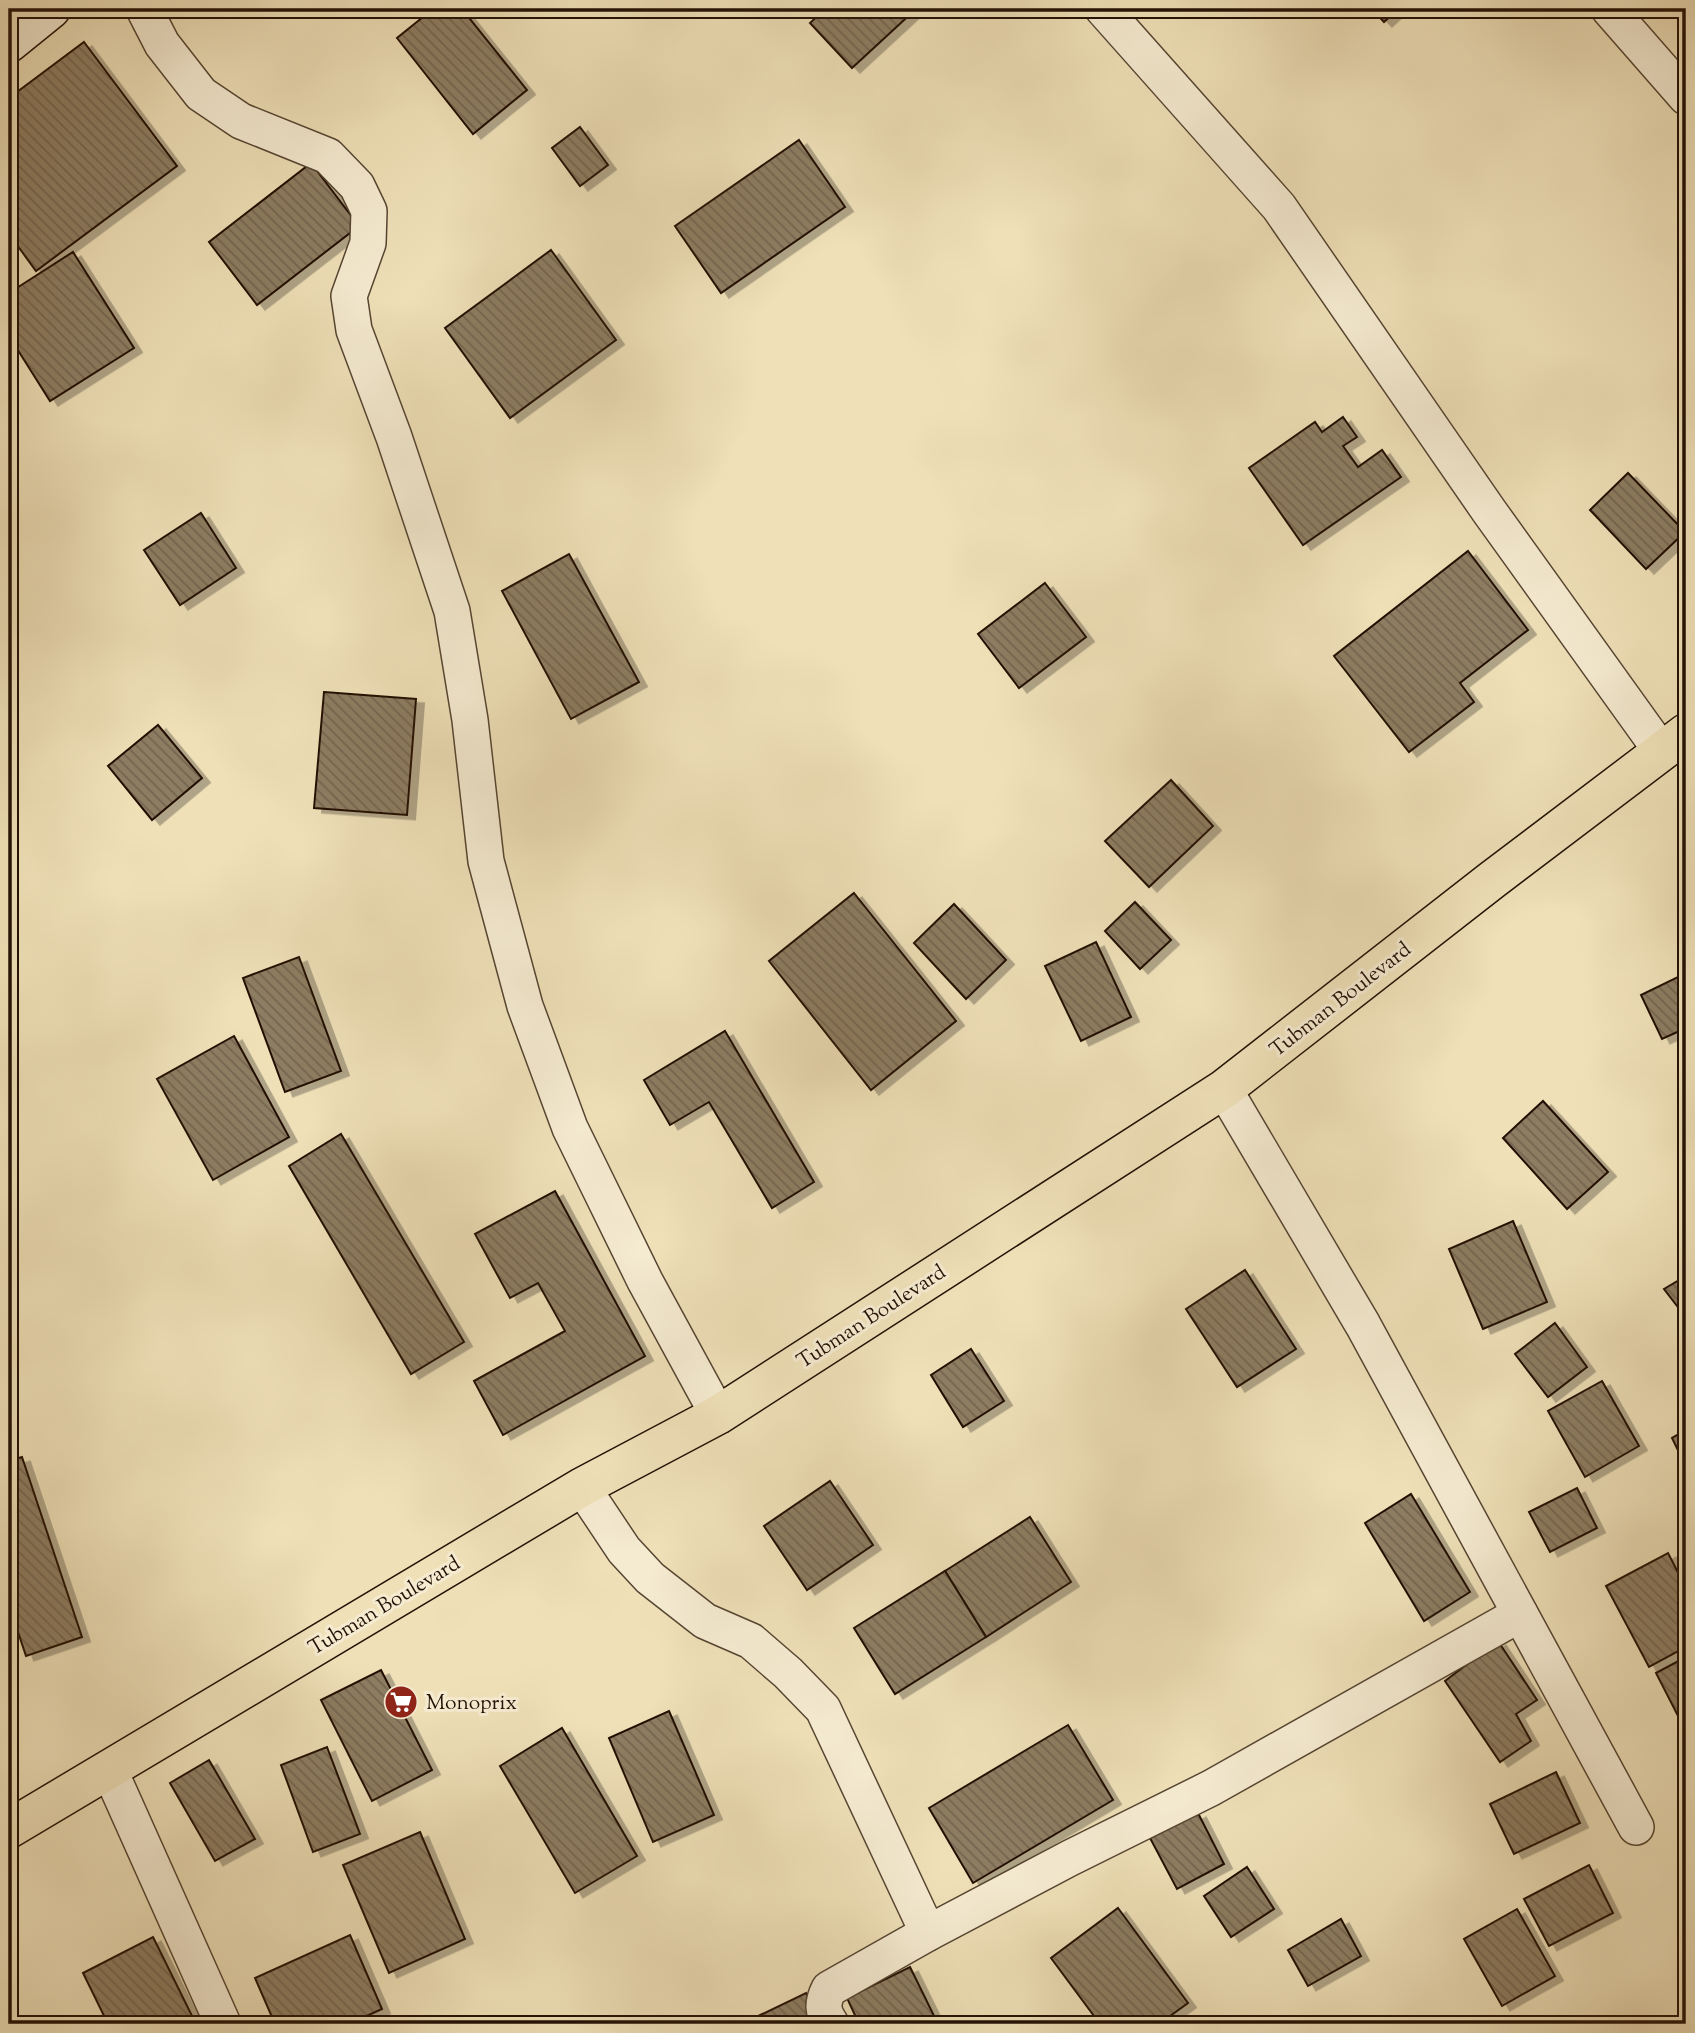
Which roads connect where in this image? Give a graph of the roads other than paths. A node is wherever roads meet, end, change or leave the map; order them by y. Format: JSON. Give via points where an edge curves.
{"nodes":[{"id":1,"x":51,"y":9,"type":"edge"},
{"id":2,"x":144,"y":9,"type":"edge"},
{"id":3,"x":1103,"y":9,"type":"edge"},
{"id":4,"x":1609,"y":9,"type":"edge"},
{"id":5,"x":9,"y":43,"type":"edge"},
{"id":6,"x":1686,"y":97,"type":"edge"},
{"id":7,"x":1674,"y":742,"type":"edge"},
{"id":8,"x":1224,"y":1089,"type":"junction"},
{"id":9,"x":718,"y":1415,"type":"junction"},
{"id":10,"x":582,"y":1487,"type":"junction"},
{"id":11,"x":1520,"y":1614,"type":"junction"},
{"id":12,"x":109,"y":1769,"type":"junction"},
{"id":13,"x":1636,"y":1827,"type":"dead end"},
{"id":14,"x":9,"y":1829,"type":"edge"},
{"id":15,"x":928,"y":1933,"type":"junction"},
{"id":16,"x":223,"y":2024,"type":"edge"},
{"id":17,"x":831,"y":2024,"type":"edge"}],
"edges":[{"from":1,"to":5,"type":"street"},
{"from":2,"to":9,"type":"street","via":[[162,44],[201,94],[242,121],[328,156],[358,186],[369,211],[368,243],[349,296],[354,330],[452,611],[486,861],[526,1006],[570,1128]]},
{"from":3,"to":7,"type":"street","via":[[1279,208],[1489,511]]},
{"from":4,"to":6,"type":"street"},
{"from":7,"to":8,"type":"highway","name":"Tubman Boulevard"},
{"from":8,"to":9,"type":"highway","name":"Tubman Boulevard"},
{"from":8,"to":11,"type":"street","via":[[1363,1325]]},
{"from":9,"to":10,"type":"highway","name":"Tubman Boulevard"},
{"from":10,"to":12,"type":"highway","name":"Tubman Boulevard"},
{"from":10,"to":15,"type":"street","via":[[624,1550],[650,1578],[705,1620],[751,1641],[823,1709]]},
{"from":11,"to":13,"type":"street"},
{"from":11,"to":15,"type":"street","via":[[1211,1788]]},
{"from":12,"to":14,"type":"highway","name":"Tubman Boulevard"},
{"from":12,"to":16,"type":"street"},
{"from":15,"to":17,"type":"street","via":[[829,1989],[822,2002]]}]}
